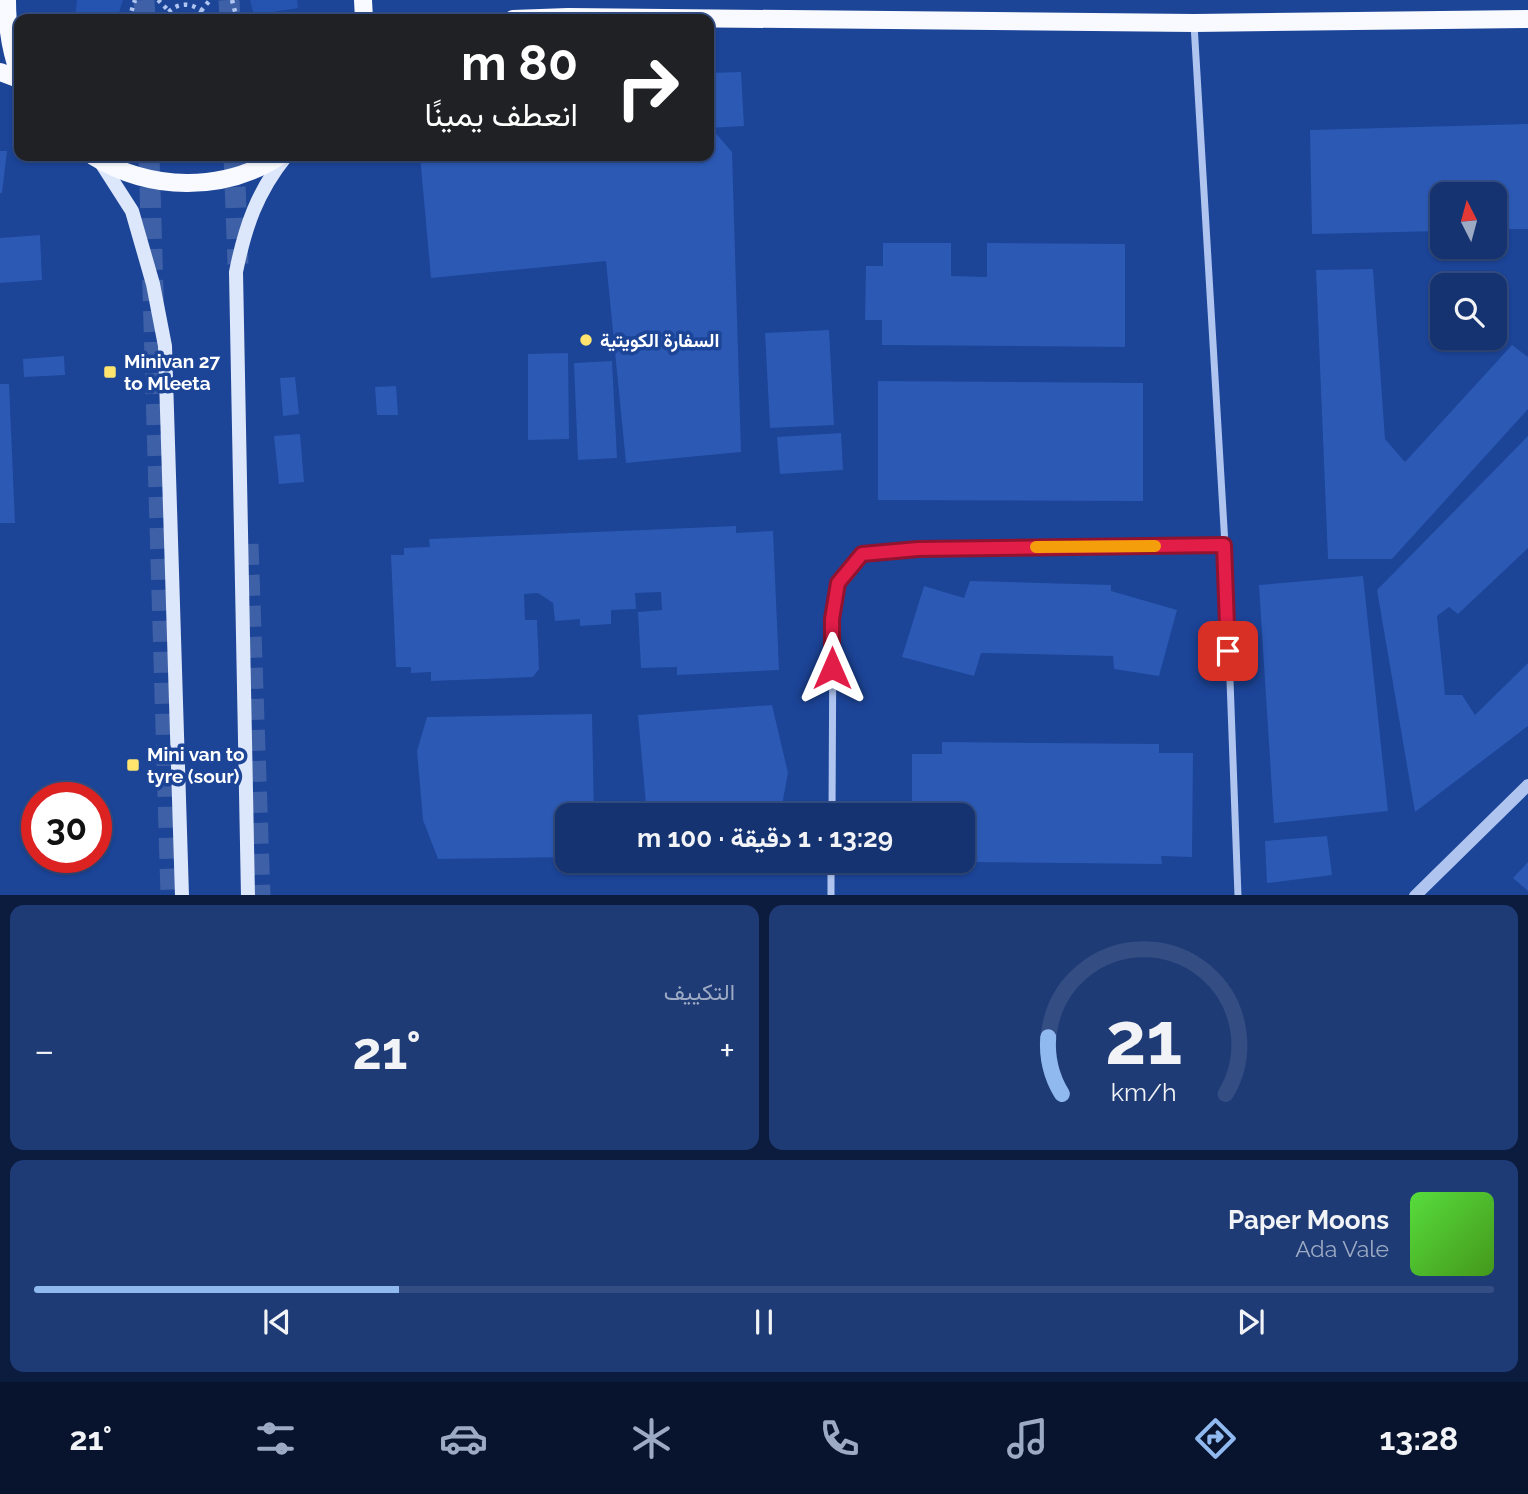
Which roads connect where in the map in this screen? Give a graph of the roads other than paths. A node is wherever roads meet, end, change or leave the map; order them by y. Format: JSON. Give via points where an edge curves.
{"nodes":[{"id":1,"x":7,"y":0,"type":"edge"},
{"id":2,"x":714,"y":18,"type":"edge"},
{"id":3,"x":1528,"y":19,"type":"edge"},
{"id":4,"x":1194,"y":23,"type":"junction"},
{"id":5,"x":14,"y":59,"type":"edge"},
{"id":6,"x":99,"y":161,"type":"edge"},
{"id":7,"x":103,"y":161,"type":"edge"},
{"id":8,"x":272,"y":161,"type":"edge"},
{"id":9,"x":282,"y":161,"type":"edge"},
{"id":10,"x":1224,"y":545,"type":"junction"},
{"id":11,"x":1528,"y":785,"type":"edge"},
{"id":12,"x":832,"y":803,"type":"edge"},
{"id":13,"x":831,"y":873,"type":"edge"},
{"id":14,"x":1239,"y":893,"type":"edge"},
{"id":15,"x":182,"y":895,"type":"edge"},
{"id":16,"x":248,"y":895,"type":"edge"},
{"id":17,"x":831,"y":895,"type":"edge"},
{"id":18,"x":1415,"y":895,"type":"edge"}],
"edges":[{"from":1,"to":5,"type":"main road"},
{"from":2,"to":4,"type":"main road"},
{"from":3,"to":4,"type":"main road"},
{"from":4,"to":10,"type":"street"},
{"from":6,"to":15,"type":"main road","via":[[132,211],[165,346]]},
{"from":7,"to":8,"type":"main road","via":[[131,175],[165,183],[233,178]]},
{"from":9,"to":16,"type":"main road","via":[[253,210],[236,272]]},
{"from":10,"to":12,"type":"street","via":[[918,549],[862,554],[838,583],[832,619]]},
{"from":10,"to":14,"type":"street"},
{"from":11,"to":18,"type":"street"},
{"from":13,"to":17,"type":"street"}]}
